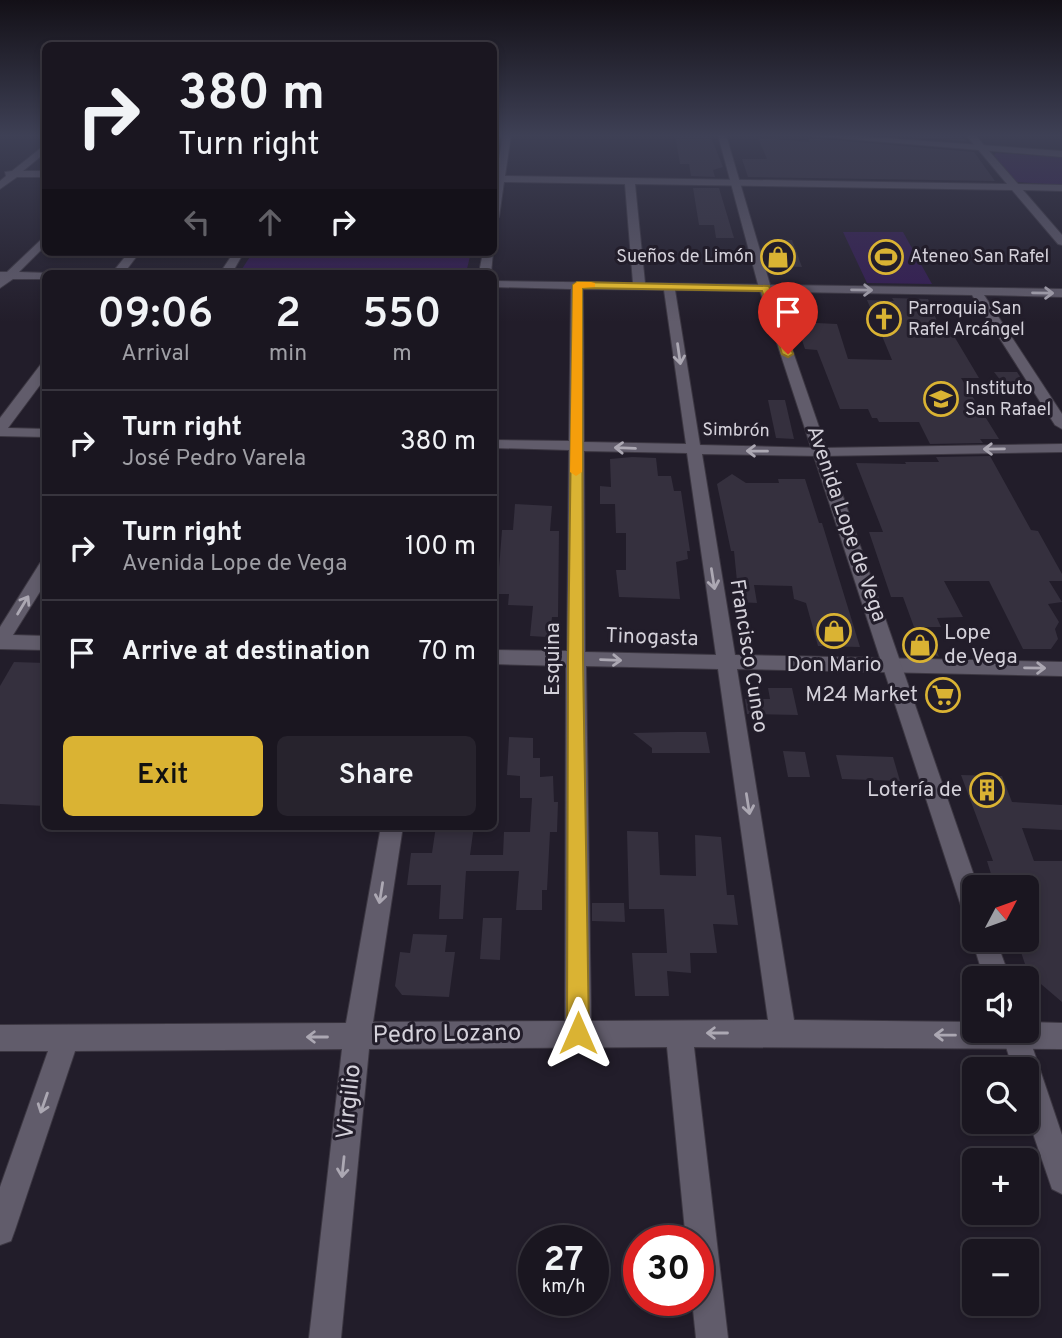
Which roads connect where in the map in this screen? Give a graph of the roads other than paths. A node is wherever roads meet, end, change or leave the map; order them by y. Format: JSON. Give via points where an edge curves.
{"nodes":[{"id":1,"x":631,"y":197,"type":"edge"},
{"id":2,"x":739,"y":197,"type":"edge"},
{"id":3,"x":1024,"y":197,"type":"edge"},
{"id":4,"x":42,"y":242,"type":"edge"},
{"id":5,"x":1062,"y":242,"type":"edge"},
{"id":6,"x":132,"y":256,"type":"edge"},
{"id":7,"x":120,"y":270,"type":"edge"},
{"id":8,"x":5,"y":276,"type":"edge"},
{"id":9,"x":42,"y":276,"type":"edge"},
{"id":10,"x":497,"y":284,"type":"edge"},
{"id":11,"x":0,"y":285,"type":"edge"},
{"id":12,"x":577,"y":285,"type":"junction"},
{"id":13,"x":639,"y":286,"type":"junction"},
{"id":14,"x":669,"y":287,"type":"junction"},
{"id":15,"x":765,"y":288,"type":"junction"},
{"id":16,"x":976,"y":292,"type":"junction"},
{"id":17,"x":1062,"y":293,"type":"edge"},
{"id":18,"x":42,"y":372,"type":"edge"},
{"id":19,"x":1062,"y":425,"type":"edge"},
{"id":20,"x":0,"y":430,"type":"edge"},
{"id":21,"x":42,"y":433,"type":"edge"},
{"id":22,"x":497,"y":444,"type":"edge"},
{"id":23,"x":576,"y":447,"type":"junction"},
{"id":24,"x":1062,"y":448,"type":"edge"},
{"id":25,"x":694,"y":450,"type":"junction"},
{"id":26,"x":821,"y":452,"type":"junction"},
{"id":27,"x":42,"y":574,"type":"edge"},
{"id":28,"x":0,"y":642,"type":"edge"},
{"id":29,"x":42,"y":643,"type":"edge"},
{"id":30,"x":497,"y":656,"type":"edge"},
{"id":31,"x":576,"y":659,"type":"junction"},
{"id":32,"x":726,"y":663,"type":"junction"},
{"id":33,"x":894,"y":666,"type":"junction"},
{"id":34,"x":1062,"y":669,"type":"edge"},
{"id":35,"x":391,"y":830,"type":"edge"},
{"id":36,"x":963,"y":875,"type":"edge"},
{"id":37,"x":578,"y":1033,"type":"junction"},
{"id":38,"x":679,"y":1033,"type":"junction"},
{"id":39,"x":783,"y":1033,"type":"junction"},
{"id":40,"x":962,"y":1033,"type":"edge"},
{"id":41,"x":1039,"y":1035,"type":"edge"},
{"id":42,"x":1062,"y":1036,"type":"edge"},
{"id":43,"x":358,"y":1037,"type":"junction"},
{"id":44,"x":0,"y":1038,"type":"edge"},
{"id":45,"x":66,"y":1039,"type":"junction"},
{"id":46,"x":1039,"y":1108,"type":"edge"},
{"id":47,"x":1062,"y":1180,"type":"edge"},
{"id":48,"x":0,"y":1230,"type":"edge"},
{"id":49,"x":325,"y":1338,"type":"edge"},
{"id":50,"x":712,"y":1338,"type":"edge"}],
"edges":[{"from":1,"to":13,"type":"street"},
{"from":2,"to":15,"type":"street","name":"Avenida Lope de Vega"},
{"from":3,"to":5,"type":"street"},
{"from":4,"to":8,"type":"street"},
{"from":6,"to":7,"type":"street"},
{"from":8,"to":9,"type":"street"},
{"from":8,"to":11,"type":"street"},
{"from":10,"to":12,"type":"street"},
{"from":12,"to":13,"type":"street"},
{"from":12,"to":23,"type":"street","name":"Esquina"},
{"from":13,"to":14,"type":"street"},
{"from":14,"to":15,"type":"street"},
{"from":14,"to":25,"type":"street","name":"Francisco Cuneo","one_way":true},
{"from":15,"to":16,"type":"street","one_way":true},
{"from":15,"to":26,"type":"street","name":"Avenida Lope de Vega"},
{"from":16,"to":17,"type":"street","one_way":true},
{"from":16,"to":19,"type":"street"},
{"from":18,"to":20,"type":"street"},
{"from":20,"to":21,"type":"main road"},
{"from":22,"to":23,"type":"street","name":"Simbrón"},
{"from":25,"to":23,"type":"street","name":"Simbrón","one_way":true},
{"from":23,"to":31,"type":"street","name":"Esquina"},
{"from":24,"to":26,"type":"street","name":"Simbrón","one_way":true},
{"from":26,"to":25,"type":"street","name":"Simbrón","one_way":true},
{"from":25,"to":32,"type":"street","name":"Francisco Cuneo","one_way":true},
{"from":26,"to":33,"type":"street","name":"Avenida Lope de Vega"},
{"from":28,"to":27,"type":"street","one_way":true},
{"from":28,"to":29,"type":"street"},
{"from":30,"to":31,"type":"street","name":"Tinogasta"},
{"from":31,"to":32,"type":"street","name":"Tinogasta","one_way":true},
{"from":31,"to":37,"type":"street","name":"Esquina"},
{"from":32,"to":33,"type":"street","name":"Tinogasta"},
{"from":32,"to":39,"type":"street","name":"Francisco Cuneo","one_way":true},
{"from":33,"to":34,"type":"street","name":"Tinogasta","one_way":true},
{"from":33,"to":36,"type":"street","name":"Avenida Lope de Vega"},
{"from":35,"to":43,"type":"street","name":"Virgilio","one_way":true},
{"from":37,"to":38,"type":"street","name":"Pedro Lozano"},
{"from":37,"to":43,"type":"street","name":"Pedro Lozano"},
{"from":39,"to":38,"type":"street","name":"Pedro Lozano","one_way":true},
{"from":38,"to":50,"type":"street"},
{"from":40,"to":39,"type":"street","name":"Pedro Lozano","one_way":true},
{"from":41,"to":42,"type":"street","name":"Pedro Lozano"},
{"from":43,"to":45,"type":"street","name":"Pedro Lozano","one_way":true},
{"from":43,"to":49,"type":"street","name":"Virgilio","one_way":true},
{"from":44,"to":45,"type":"street","name":"Pedro Lozano"},
{"from":45,"to":48,"type":"street","one_way":true},
{"from":46,"to":47,"type":"main road"}]}
